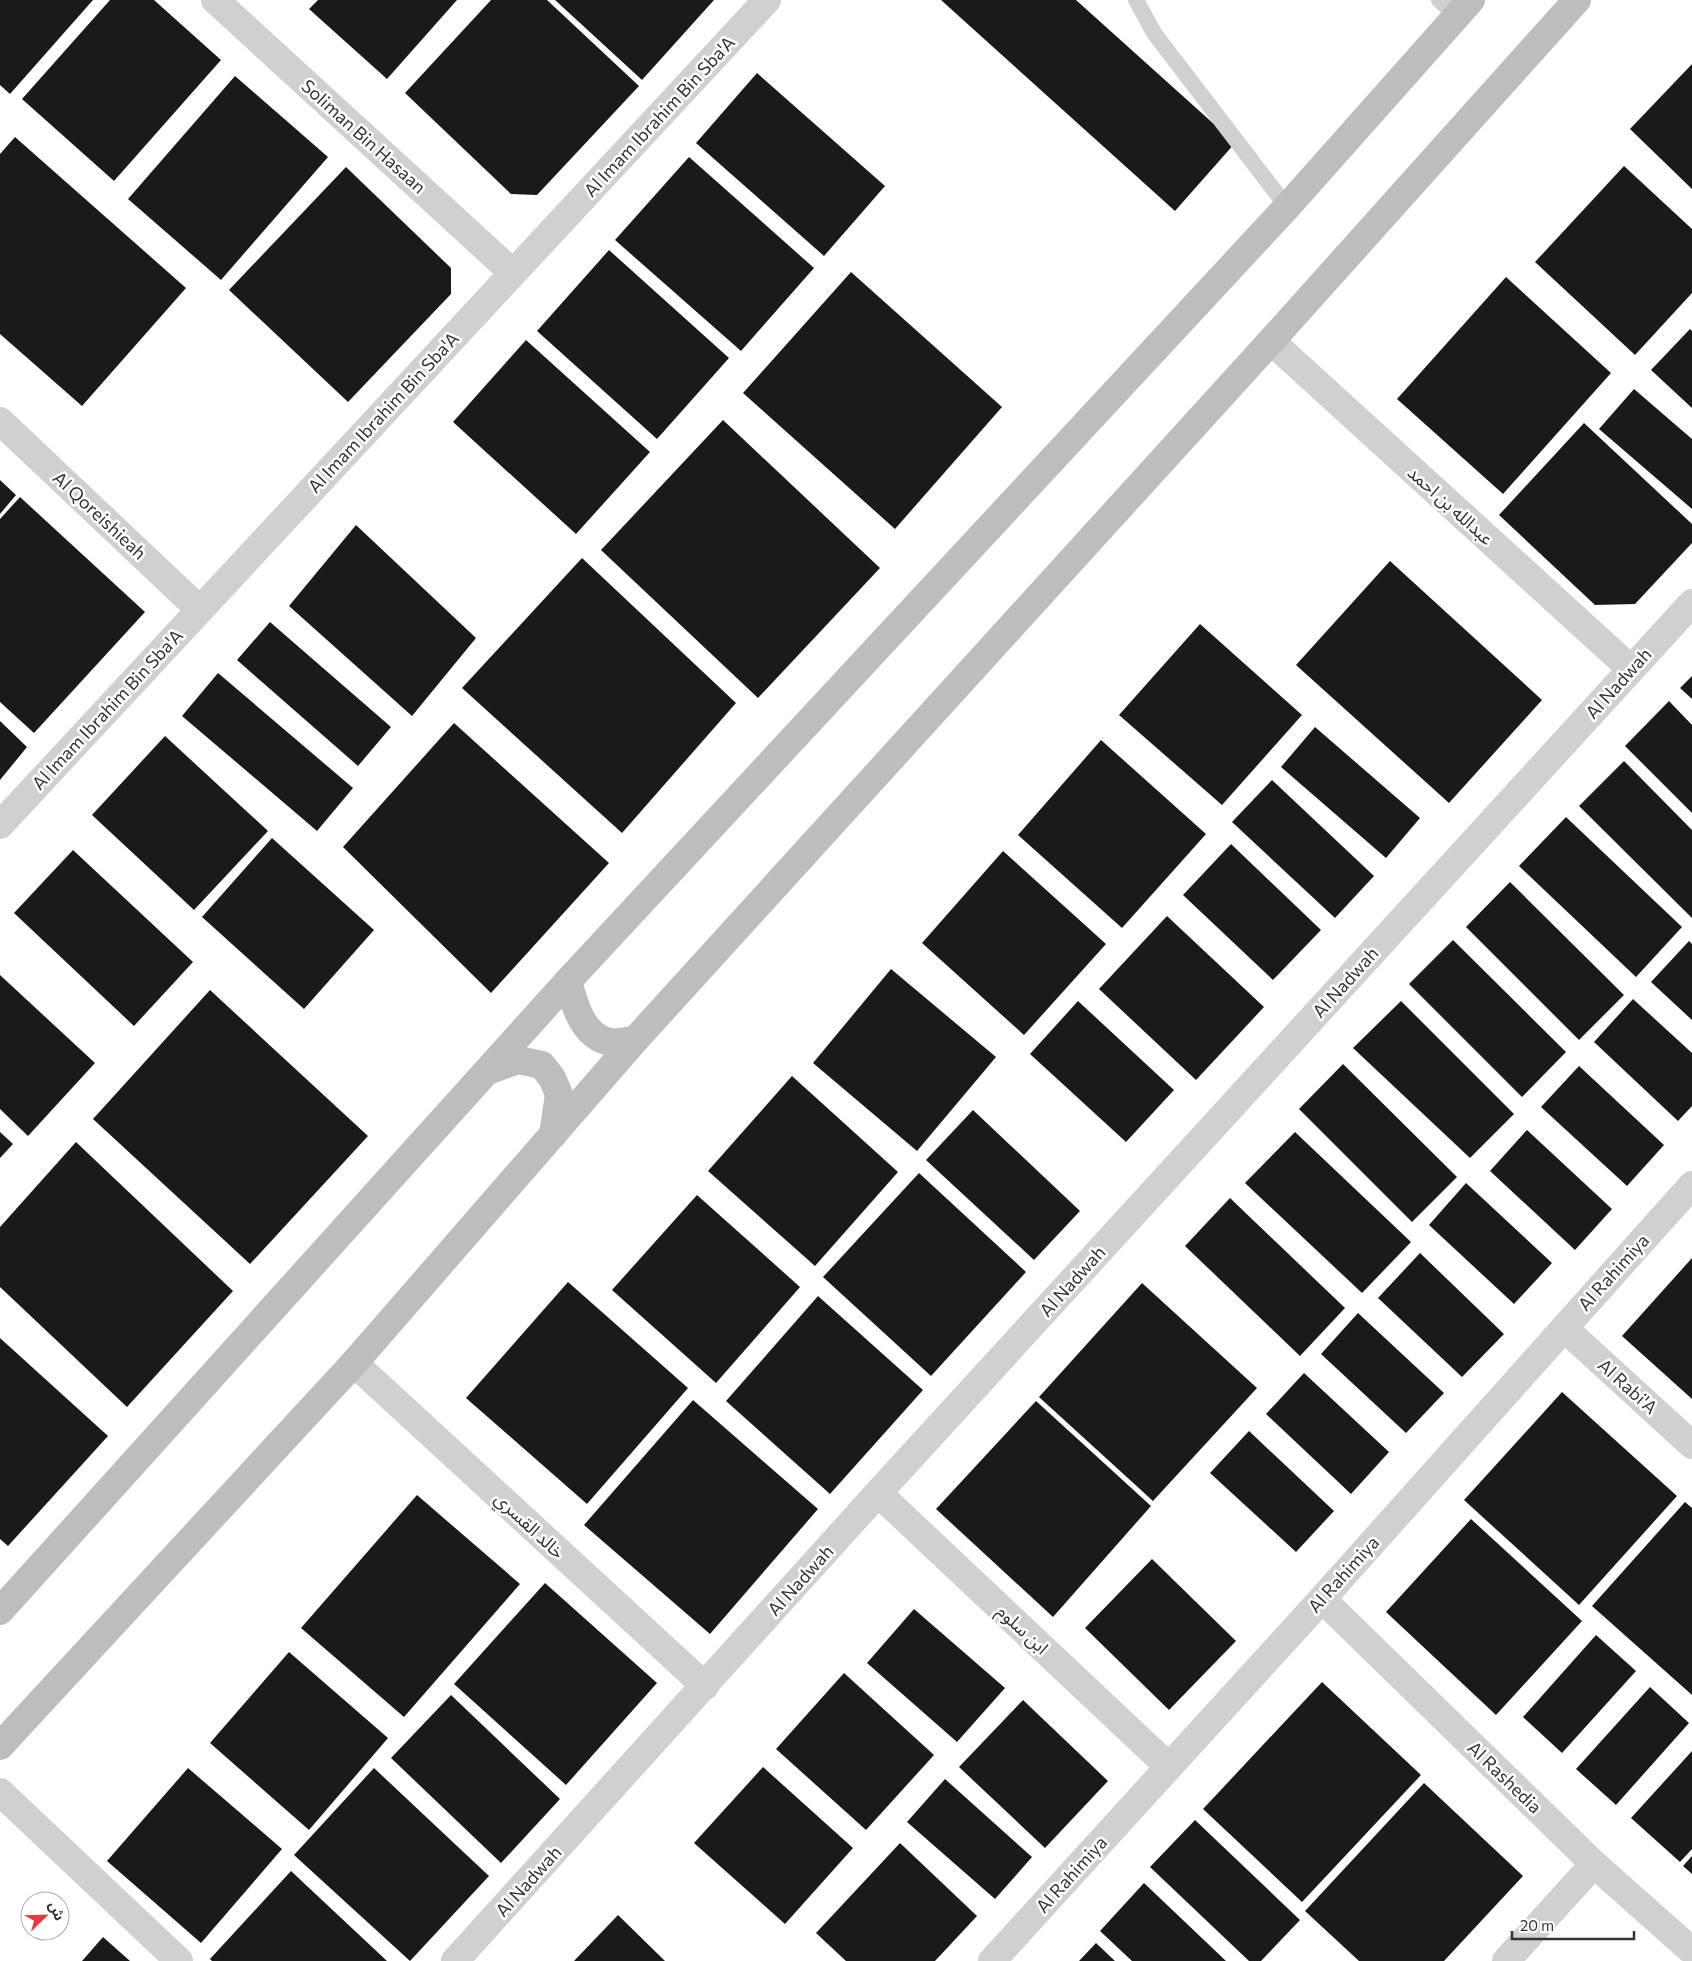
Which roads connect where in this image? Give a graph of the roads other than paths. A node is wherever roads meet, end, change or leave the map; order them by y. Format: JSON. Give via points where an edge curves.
{"nodes":[{"id":1,"x":215,"y":0,"type":"edge"},
{"id":2,"x":767,"y":0,"type":"edge"},
{"id":3,"x":1136,"y":0,"type":"edge"},
{"id":4,"x":1576,"y":0,"type":"edge"},
{"id":5,"x":1456,"y":5,"type":"edge"},
{"id":6,"x":1287,"y":207,"type":"junction"},
{"id":7,"x":513,"y":272,"type":"junction"},
{"id":8,"x":1271,"y":341,"type":"junction"},
{"id":9,"x":0,"y":421,"type":"edge"},
{"id":10,"x":1692,"y":603,"type":"edge"},
{"id":11,"x":199,"y":609,"type":"junction"},
{"id":12,"x":1631,"y":669,"type":"junction"},
{"id":13,"x":0,"y":825,"type":"edge"},
{"id":14,"x":568,"y":981,"type":"junction"},
{"id":15,"x":635,"y":1040,"type":"junction"},
{"id":16,"x":490,"y":1070,"type":"junction"},
{"id":17,"x":553,"y":1135,"type":"junction"},
{"id":18,"x":1692,"y":1185,"type":"edge"},
{"id":19,"x":1564,"y":1328,"type":"junction"},
{"id":20,"x":354,"y":1363,"type":"junction"},
{"id":21,"x":1692,"y":1445,"type":"edge"},
{"id":22,"x":878,"y":1493,"type":"junction"},
{"id":23,"x":1322,"y":1598,"type":"junction"},
{"id":24,"x":0,"y":1612,"type":"edge"},
{"id":25,"x":705,"y":1686,"type":"junction"},
{"id":26,"x":0,"y":1746,"type":"edge"},
{"id":27,"x":1168,"y":1766,"type":"junction"},
{"id":28,"x":0,"y":1792,"type":"edge"},
{"id":29,"x":1594,"y":1864,"type":"junction"},
{"id":30,"x":1692,"y":1951,"type":"edge"},
{"id":31,"x":179,"y":1961,"type":"edge"},
{"id":32,"x":455,"y":1961,"type":"edge"},
{"id":33,"x":992,"y":1961,"type":"edge"},
{"id":34,"x":1506,"y":1961,"type":"edge"}],
"edges":[{"from":1,"to":7,"type":"street","name":"Soliman Bin Hasaan"},
{"from":2,"to":7,"type":"street","name":"Al Imam Ibrahim Bin Sba'A"},
{"from":3,"to":6,"type":"lane","via":[[1154,32]]},
{"from":4,"to":8,"type":"street"},
{"from":5,"to":6,"type":"street"},
{"from":6,"to":14,"type":"street"},
{"from":7,"to":11,"type":"street","name":"Al Imam Ibrahim Bin Sba'A"},
{"from":8,"to":12,"type":"street","name":"عبدالله بن احمد"},
{"from":8,"to":15,"type":"street"},
{"from":9,"to":11,"type":"street","name":"Al Qoreishieah"},
{"from":10,"to":12,"type":"street","name":"Al Nadwah"},
{"from":11,"to":13,"type":"street","name":"Al Imam Ibrahim Bin Sba'A"},
{"from":12,"to":22,"type":"street","name":"Al Nadwah"},
{"from":14,"to":15,"type":"street","via":[[575,1009],[593,1034],[611,1042]]},
{"from":14,"to":16,"type":"street"},
{"from":15,"to":17,"type":"street"},
{"from":16,"to":17,"type":"street","via":[[518,1060],[542,1065],[558,1094]]},
{"from":16,"to":24,"type":"street"},
{"from":17,"to":20,"type":"street"},
{"from":18,"to":19,"type":"street","name":"Al Rahimiya"},
{"from":19,"to":21,"type":"street","name":"Al Rabi'A"},
{"from":19,"to":23,"type":"street","name":"Al Rahimiya"},
{"from":20,"to":25,"type":"street","name":"خالد القسري"},
{"from":20,"to":26,"type":"street"},
{"from":22,"to":25,"type":"street","name":"Al Nadwah"},
{"from":22,"to":27,"type":"street","name":"ابن سلوم"},
{"from":23,"to":27,"type":"street","name":"Al Rahimiya"},
{"from":23,"to":29,"type":"street","name":"Al Rashedia"},
{"from":25,"to":32,"type":"street","name":"Al Nadwah"},
{"from":27,"to":33,"type":"street","name":"Al Rahimiya"},
{"from":28,"to":31,"type":"street"},
{"from":29,"to":30,"type":"street","name":"Al Rashedia"},
{"from":29,"to":34,"type":"street"}]}
